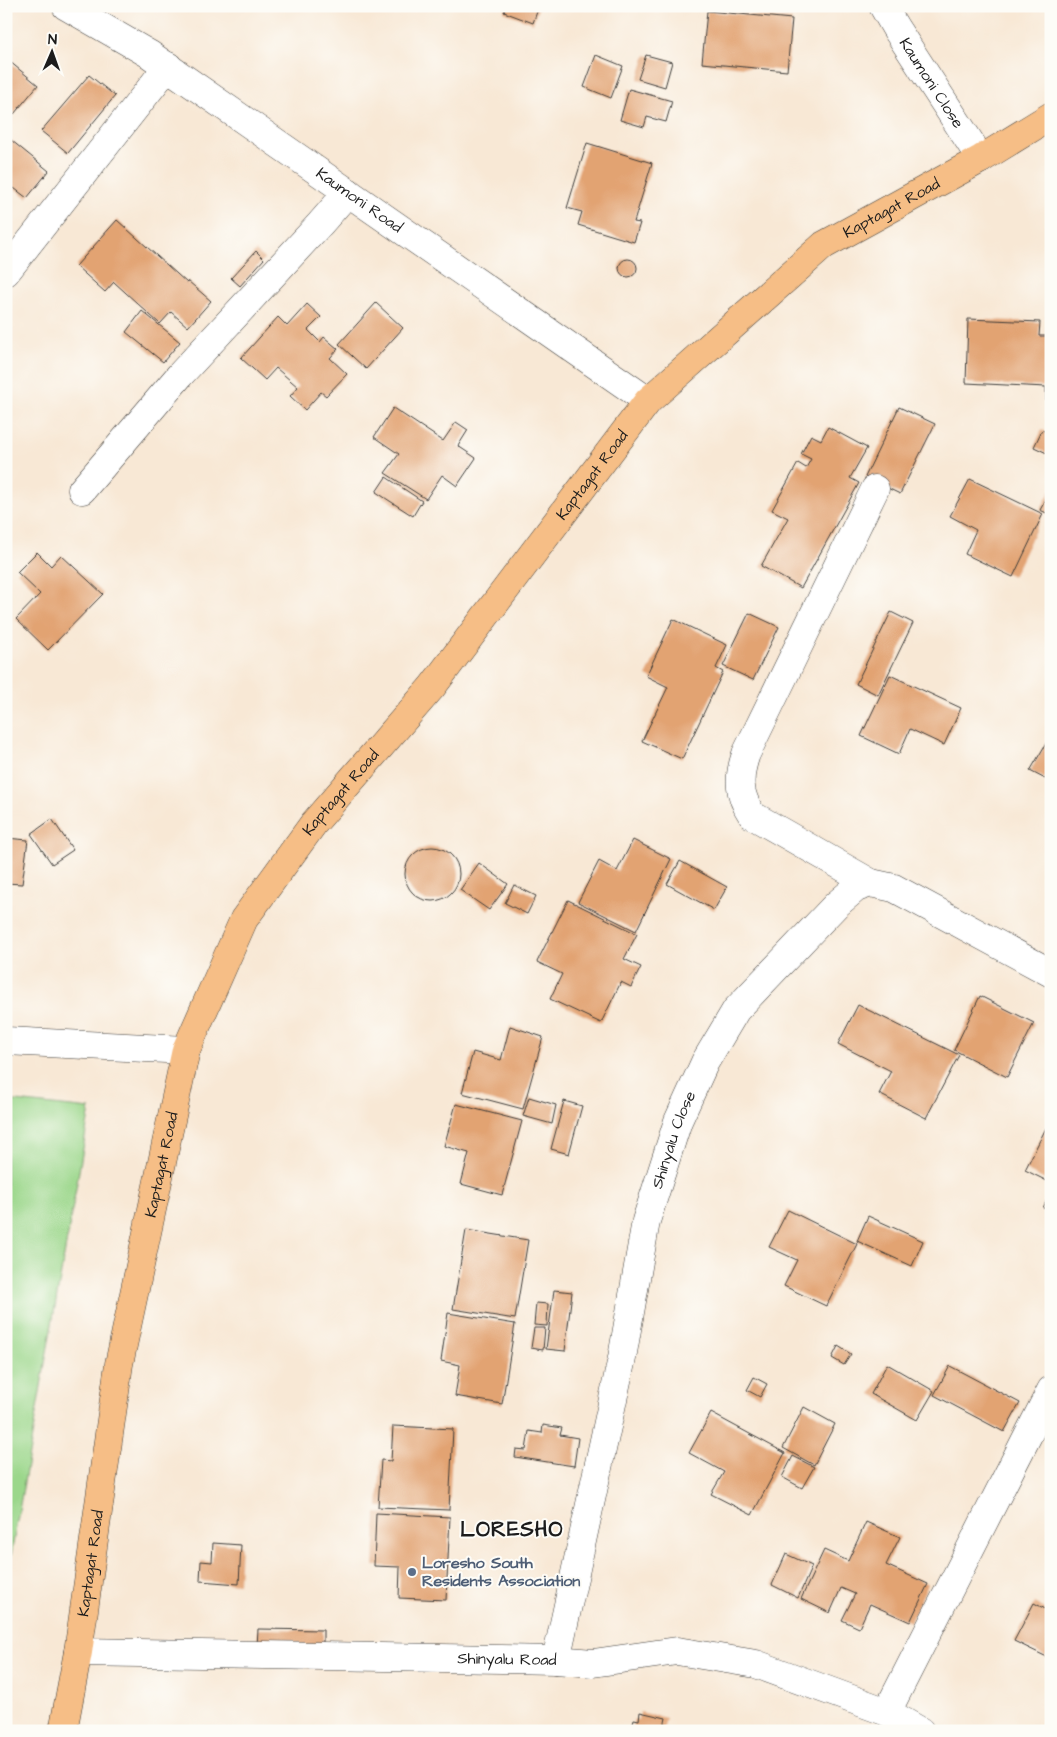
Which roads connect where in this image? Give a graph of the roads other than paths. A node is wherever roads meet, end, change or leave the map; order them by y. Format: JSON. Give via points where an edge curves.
{"nodes":[{"id":1,"x":66,"y":6,"type":"edge"},
{"id":2,"x":883,"y":6,"type":"edge"},
{"id":3,"x":168,"y":66,"type":"junction"},
{"id":4,"x":1051,"y":116,"type":"edge"},
{"id":5,"x":981,"y":159,"type":"junction"},
{"id":6,"x":348,"y":192,"type":"junction"},
{"id":7,"x":6,"y":272,"type":"edge"},
{"id":8,"x":648,"y":401,"type":"junction"},
{"id":9,"x":875,"y":489,"type":"dead end"},
{"id":10,"x":82,"y":490,"type":"dead end"},
{"id":11,"x":871,"y":883,"type":"junction"},
{"id":12,"x":1051,"y":973,"type":"edge"},
{"id":13,"x":6,"y":1041,"type":"edge"},
{"id":14,"x":186,"y":1050,"type":"junction"},
{"id":15,"x":1051,"y":1390,"type":"edge"},
{"id":16,"x":78,"y":1652,"type":"junction"},
{"id":17,"x":556,"y":1660,"type":"junction"},
{"id":18,"x":887,"y":1712,"type":"junction"},
{"id":19,"x":63,"y":1731,"type":"edge"},
{"id":20,"x":920,"y":1731,"type":"edge"}],
"edges":[{"from":1,"to":3,"type":"street","name":"Kaumoni Road"},
{"from":2,"to":5,"type":"street","name":"Kaumoni Close"},
{"from":3,"to":6,"type":"street","name":"Kaumoni Road"},
{"from":3,"to":7,"type":"street"},
{"from":4,"to":5,"type":"main road","name":"Kaptagat Road"},
{"from":5,"to":8,"type":"main road","name":"Kaptagat Road","via":[[824,245]]},
{"from":6,"to":8,"type":"street","name":"Kaumoni Road"},
{"from":6,"to":10,"type":"street","via":[[180,375]]},
{"from":8,"to":14,"type":"main road","name":"Kaptagat Road","via":[[432,687],[314,824],[244,919]]},
{"from":9,"to":11,"type":"street","via":[[740,770],[744,803],[752,814]]},
{"from":11,"to":12,"type":"street","via":[[894,888]]},
{"from":11,"to":17,"type":"street","name":"Shinyalu Close","via":[[856,888],[836,905],[736,1010],[705,1062],[678,1121],[646,1221],[622,1358]]},
{"from":13,"to":14,"type":"street"},
{"from":14,"to":16,"type":"main road","name":"Kaptagat Road","via":[[119,1364]]},
{"from":15,"to":18,"type":"street"},
{"from":16,"to":17,"type":"street","name":"Shinyalu Road"},
{"from":16,"to":19,"type":"main road","name":"Kaptagat Road"},
{"from":17,"to":18,"type":"street","name":"Shinyalu Road","via":[[593,1663],[677,1651],[756,1664]]},
{"from":18,"to":20,"type":"street","name":"Shinyalu Road"}]}
